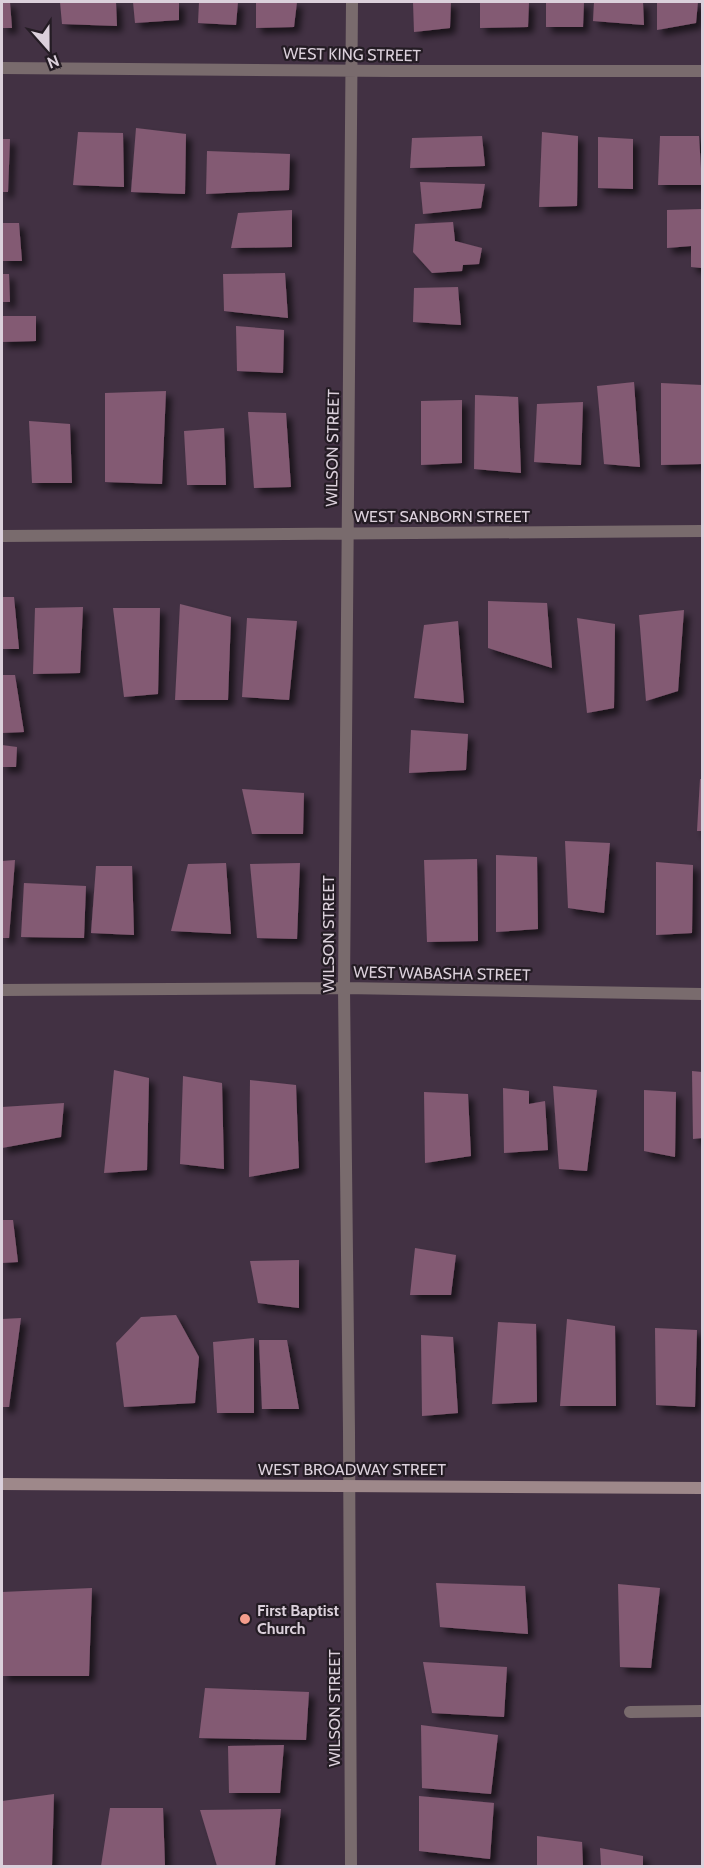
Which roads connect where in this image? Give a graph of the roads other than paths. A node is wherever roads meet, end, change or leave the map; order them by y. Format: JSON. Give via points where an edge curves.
{"nodes":[{"id":1,"x":352,"y":2,"type":"edge"},
{"id":2,"x":2,"y":68,"type":"edge"},
{"id":3,"x":352,"y":70,"type":"junction"},
{"id":4,"x":702,"y":71,"type":"edge"},
{"id":5,"x":702,"y":531,"type":"edge"},
{"id":6,"x":347,"y":533,"type":"junction"},
{"id":7,"x":2,"y":536,"type":"edge"},
{"id":8,"x":344,"y":988,"type":"junction"},
{"id":9,"x":2,"y":990,"type":"edge"},
{"id":10,"x":702,"y":994,"type":"edge"},
{"id":11,"x":2,"y":1484,"type":"edge"},
{"id":12,"x":350,"y":1486,"type":"junction"},
{"id":13,"x":702,"y":1488,"type":"edge"},
{"id":14,"x":702,"y":1711,"type":"edge"},
{"id":15,"x":630,"y":1712,"type":"dead end"},
{"id":16,"x":351,"y":1866,"type":"edge"}],
"edges":[{"from":1,"to":3,"type":"street","name":"WILSON STREET"},
{"from":2,"to":3,"type":"street","name":"WEST KING STREET"},
{"from":3,"to":4,"type":"street","name":"WEST KING STREET"},
{"from":3,"to":6,"type":"street","name":"WILSON STREET"},
{"from":5,"to":6,"type":"street","name":"WEST SANBORN STREET"},
{"from":6,"to":7,"type":"street","name":"WEST SANBORN STREET"},
{"from":6,"to":8,"type":"street","name":"WILSON STREET"},
{"from":8,"to":9,"type":"street","name":"WEST WABASHA STREET"},
{"from":8,"to":10,"type":"street","name":"WEST WABASHA STREET"},
{"from":8,"to":12,"type":"street","name":"WILSON STREET"},
{"from":11,"to":12,"type":"main road","name":"WEST BROADWAY STREET"},
{"from":12,"to":13,"type":"main road","name":"WEST BROADWAY STREET"},
{"from":12,"to":16,"type":"street","name":"WILSON STREET"},
{"from":14,"to":15,"type":"street"}]}
